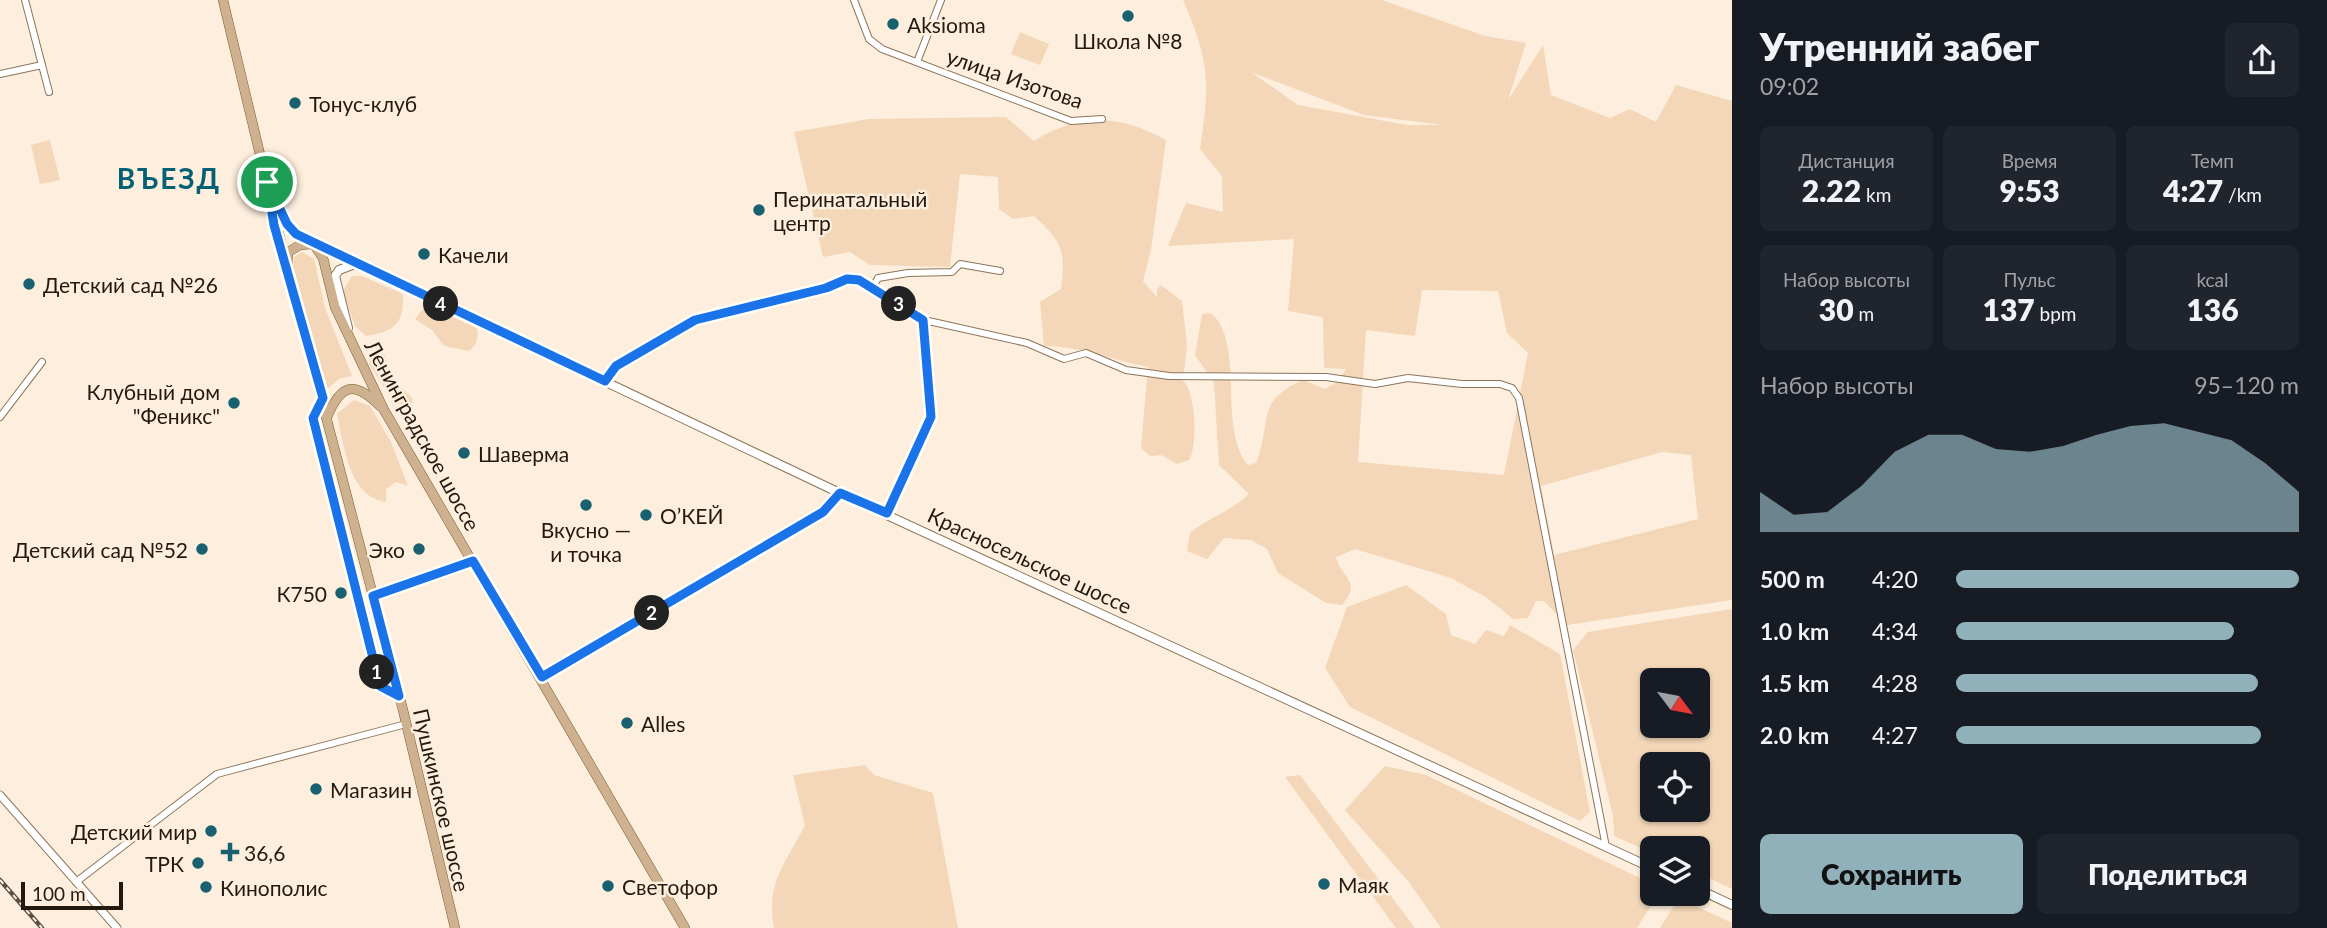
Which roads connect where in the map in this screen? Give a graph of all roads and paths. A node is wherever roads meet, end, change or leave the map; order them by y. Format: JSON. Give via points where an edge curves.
{"nodes":[{"id":1,"x":25,"y":0,"type":"edge"},
{"id":2,"x":223,"y":0,"type":"edge"},
{"id":3,"x":854,"y":0,"type":"edge"},
{"id":4,"x":941,"y":0,"type":"edge"},
{"id":5,"x":918,"y":61,"type":"junction"},
{"id":6,"x":42,"y":65,"type":"junction"},
{"id":7,"x":0,"y":74,"type":"edge"},
{"id":8,"x":49,"y":92,"type":"dead end"},
{"id":9,"x":1102,"y":120,"type":"dead end"},
{"id":10,"x":267,"y":182,"type":"junction"},
{"id":11,"x":313,"y":243,"type":"junction"},
{"id":12,"x":356,"y":264,"type":"junction"},
{"id":13,"x":288,"y":271,"type":"junction"},
{"id":14,"x":1000,"y":271,"type":"dead end"},
{"id":15,"x":873,"y":287,"type":"junction"},
{"id":16,"x":923,"y":320,"type":"junction"},
{"id":17,"x":354,"y":347,"type":"junction"},
{"id":18,"x":42,"y":362,"type":"dead end"},
{"id":19,"x":605,"y":381,"type":"junction"},
{"id":20,"x":323,"y":398,"type":"junction"},
{"id":21,"x":384,"y":410,"type":"junction"},
{"id":22,"x":0,"y":416,"type":"edge"},
{"id":23,"x":327,"y":417,"type":"junction"},
{"id":24,"x":840,"y":493,"type":"junction"},
{"id":25,"x":887,"y":513,"type":"junction"},
{"id":26,"x":473,"y":561,"type":"junction"},
{"id":27,"x":373,"y":596,"type":"junction"},
{"id":28,"x":542,"y":677,"type":"junction"},
{"id":29,"x":399,"y":696,"type":"junction"},
{"id":30,"x":407,"y":724,"type":"junction"},
{"id":31,"x":0,"y":795,"type":"edge"},
{"id":32,"x":1606,"y":847,"type":"junction"},
{"id":33,"x":1640,"y":863,"type":"edge"},
{"id":34,"x":76,"y":882,"type":"junction"},
{"id":35,"x":1710,"y":895,"type":"edge"},
{"id":36,"x":1732,"y":905,"type":"edge"},
{"id":37,"x":117,"y":928,"type":"edge"},
{"id":38,"x":455,"y":928,"type":"edge"},
{"id":39,"x":685,"y":928,"type":"edge"}],
"edges":[{"from":1,"to":6,"type":"street"},
{"from":2,"to":10,"type":"main road"},
{"from":3,"to":5,"type":"street","name":"улица Изотова","via":[[869,39],[882,49]]},
{"from":4,"to":5,"type":"street","name":"улица Изотова"},
{"from":5,"to":9,"type":"street","name":"улица Изотова","via":[[1071,121]]},
{"from":6,"to":7,"type":"street"},
{"from":6,"to":8,"type":"street"},
{"from":10,"to":11,"type":"main road","via":[[290,229]]},
{"from":10,"to":13,"type":"main road","name":"Пушкинское шоссе"},
{"from":11,"to":12,"type":"main road","name":"Красносельское шоссе"},
{"from":11,"to":13,"type":"main road","via":[[288,252]]},
{"from":11,"to":17,"type":"main road","name":"Ленинградское шоссе","via":[[323,258],[335,307]]},
{"from":12,"to":17,"type":"main road","via":[[335,276]]},
{"from":12,"to":19,"type":"main road","name":"Красносельское шоссе"},
{"from":13,"to":20,"type":"main road","name":"Пушкинское шоссе"},
{"from":14,"to":15,"type":"street","via":[[960,264],[952,272],[878,278]]},
{"from":15,"to":16,"type":"street"},
{"from":15,"to":19,"type":"street","via":[[847,279],[695,320],[616,366]]},
{"from":16,"to":25,"type":"street","via":[[931,417]]},
{"from":16,"to":32,"type":"street","via":[[1027,344],[1064,359],[1086,353],[1126,370],[1170,376],[1326,377],[1375,384],[1408,378],[1512,388],[1518,398]]},
{"from":17,"to":21,"type":"main road","name":"Ленинградское шоссе"},
{"from":18,"to":22,"type":"street"},
{"from":19,"to":24,"type":"main road","name":"Красносельское шоссе"},
{"from":20,"to":23,"type":"main road","name":"Пушкинское шоссе"},
{"from":20,"to":29,"type":"street","via":[[313,418],[380,686]]},
{"from":21,"to":23,"type":"main road","via":[[360,389],[352,388],[343,390]]},
{"from":21,"to":26,"type":"main road","name":"Ленинградское шоссе"},
{"from":23,"to":27,"type":"main road","name":"Пушкинское шоссе"},
{"from":24,"to":25,"type":"main road","name":"Красносельское шоссе"},
{"from":24,"to":28,"type":"street","via":[[823,512]]},
{"from":25,"to":32,"type":"main road","name":"Красносельское шоссе"},
{"from":26,"to":27,"type":"street"},
{"from":26,"to":28,"type":"main road","name":"Ленинградское шоссе"},
{"from":27,"to":29,"type":"main road","name":"Пушкинское шоссе"},
{"from":28,"to":39,"type":"main road","name":"Ленинградское шоссе"},
{"from":29,"to":30,"type":"main road","name":"Пушкинское шоссе"},
{"from":30,"to":34,"type":"street","via":[[217,774]]},
{"from":30,"to":38,"type":"main road","name":"Пушкинское шоссе"},
{"from":31,"to":34,"type":"street"},
{"from":32,"to":33,"type":"main road","name":"Красносельское шоссе"},
{"from":34,"to":37,"type":"street"},
{"from":35,"to":36,"type":"main road"}]}
